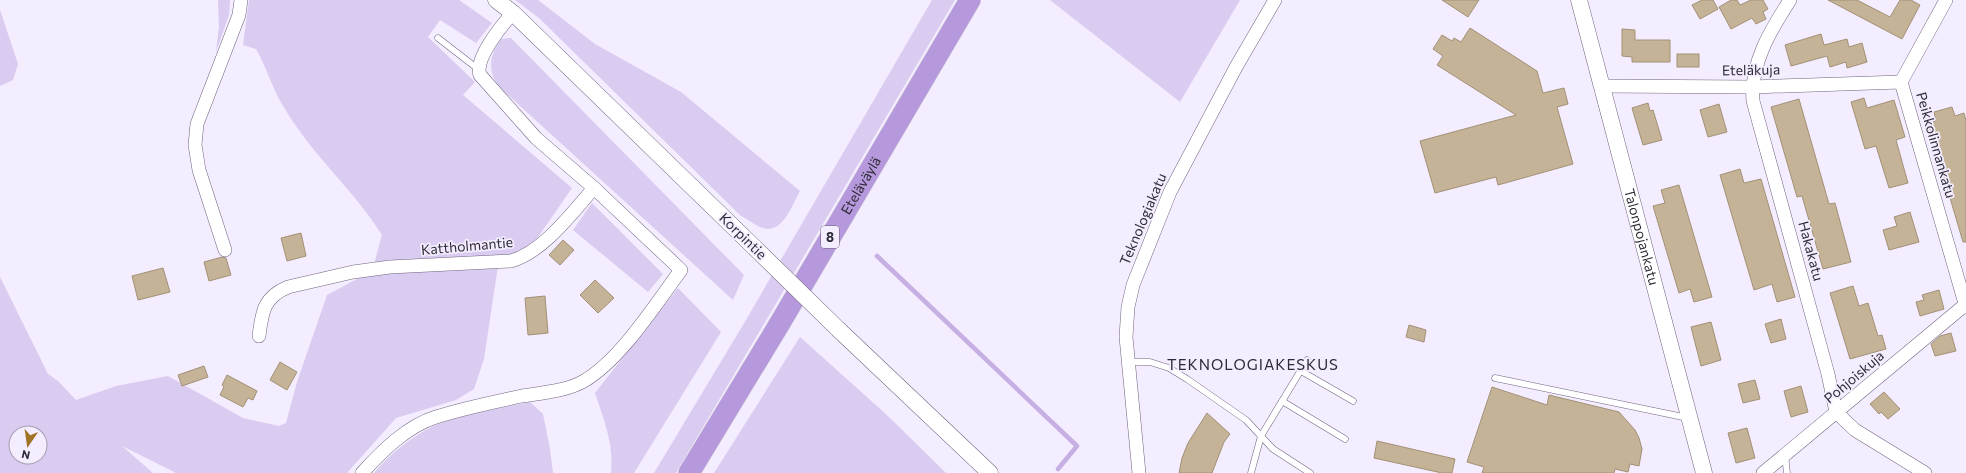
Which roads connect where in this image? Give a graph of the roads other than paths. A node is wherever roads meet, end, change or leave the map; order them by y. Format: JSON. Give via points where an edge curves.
{"nodes":[{"id":1,"x":241,"y":0,"type":"edge"},
{"id":2,"x":496,"y":0,"type":"edge"},
{"id":3,"x":970,"y":0,"type":"edge"},
{"id":4,"x":1275,"y":0,"type":"edge"},
{"id":5,"x":1578,"y":0,"type":"edge"},
{"id":6,"x":1790,"y":0,"type":"edge"},
{"id":7,"x":1946,"y":0,"type":"edge"},
{"id":8,"x":513,"y":13,"type":"junction"},
{"id":9,"x":438,"y":38,"type":"dead end"},
{"id":10,"x":478,"y":69,"type":"junction"},
{"id":11,"x":1901,"y":82,"type":"junction"},
{"id":12,"x":1602,"y":86,"type":"junction"},
{"id":13,"x":1752,"y":88,"type":"junction"},
{"id":14,"x":594,"y":188,"type":"junction"},
{"id":15,"x":225,"y":250,"type":"dead end"},
{"id":16,"x":1966,"y":306,"type":"edge"},
{"id":17,"x":259,"y":336,"type":"dead end"},
{"id":18,"x":1307,"y":360,"type":"dead end"},
{"id":19,"x":1129,"y":362,"type":"junction"},
{"id":20,"x":1301,"y":371,"type":"junction"},
{"id":21,"x":1495,"y":378,"type":"dead end"},
{"id":22,"x":1282,"y":401,"type":"junction"},
{"id":23,"x":1353,"y":401,"type":"dead end"},
{"id":24,"x":1836,"y":412,"type":"junction"},
{"id":25,"x":1690,"y":418,"type":"junction"},
{"id":26,"x":1261,"y":436,"type":"junction"},
{"id":27,"x":1345,"y":439,"type":"dead end"},
{"id":28,"x":1784,"y":456,"type":"junction"},
{"id":29,"x":362,"y":473,"type":"edge"},
{"id":30,"x":689,"y":473,"type":"edge"},
{"id":31,"x":990,"y":473,"type":"edge"},
{"id":32,"x":1139,"y":473,"type":"edge"},
{"id":33,"x":1251,"y":473,"type":"edge"},
{"id":34,"x":1310,"y":473,"type":"edge"},
{"id":35,"x":1704,"y":473,"type":"edge"},
{"id":36,"x":1763,"y":473,"type":"edge"},
{"id":37,"x":1787,"y":473,"type":"edge"},
{"id":38,"x":1925,"y":473,"type":"edge"}],
"edges":[{"from":1,"to":15,"type":"street","via":[[239,15],[198,124],[194,145],[199,170]]},
{"from":2,"to":8,"type":"street","name":"Korpintie"},
{"from":3,"to":30,"type":"highway","name":"Eteläväylä","number":"8"},
{"from":4,"to":19,"type":"street","name":"Teknologiakatu","via":[[1236,67],[1167,199],[1133,286],[1128,307],[1126,337]]},
{"from":5,"to":12,"type":"street","name":"Talonpojankatu"},
{"from":6,"to":13,"type":"street","name":"Hakakatu","via":[[1770,32],[1754,73]]},
{"from":7,"to":11,"type":"street","name":"Peikkolinnankatu"},
{"from":8,"to":10,"type":"street","via":[[488,48]]},
{"from":8,"to":31,"type":"street","name":"Korpintie","bridge":true},
{"from":9,"to":10,"type":"lane"},
{"from":10,"to":14,"type":"street","via":[[484,82],[536,138]]},
{"from":11,"to":13,"type":"street","name":"Eteläkuja"},
{"from":11,"to":16,"type":"street","name":"Peikkolinnankatu"},
{"from":12,"to":13,"type":"street","name":"Eteläkuja"},
{"from":12,"to":25,"type":"street","name":"Talonpojankatu"},
{"from":13,"to":24,"type":"street","name":"Hakakatu","via":[[1760,130]]},
{"from":14,"to":17,"type":"street","name":"Kattholmantie","via":[[555,231],[520,258],[390,267],[301,283],[278,291],[268,300],[261,318]]},
{"from":14,"to":29,"type":"street","via":[[681,270],[649,314],[600,370],[582,382],[436,417],[413,428],[387,447]]},
{"from":16,"to":24,"type":"street","name":"Pohjoiskuja"},
{"from":18,"to":20,"type":"lane"},
{"from":19,"to":26,"type":"lane","via":[[1150,362],[1188,378],[1246,420]]},
{"from":19,"to":32,"type":"street","name":"Teknologiakatu"},
{"from":20,"to":22,"type":"lane"},
{"from":20,"to":23,"type":"lane"},
{"from":21,"to":25,"type":"lane"},
{"from":22,"to":26,"type":"lane"},
{"from":22,"to":27,"type":"lane"},
{"from":24,"to":28,"type":"street","name":"Pohjoiskuja"},
{"from":24,"to":38,"type":"street","via":[[1854,430]]},
{"from":25,"to":35,"type":"street","name":"Talonpojankatu"},
{"from":26,"to":33,"type":"lane"},
{"from":26,"to":34,"type":"lane","via":[[1273,449]]},
{"from":28,"to":36,"type":"street","name":"Pohjoiskuja"},
{"from":28,"to":37,"type":"lane"}]}
